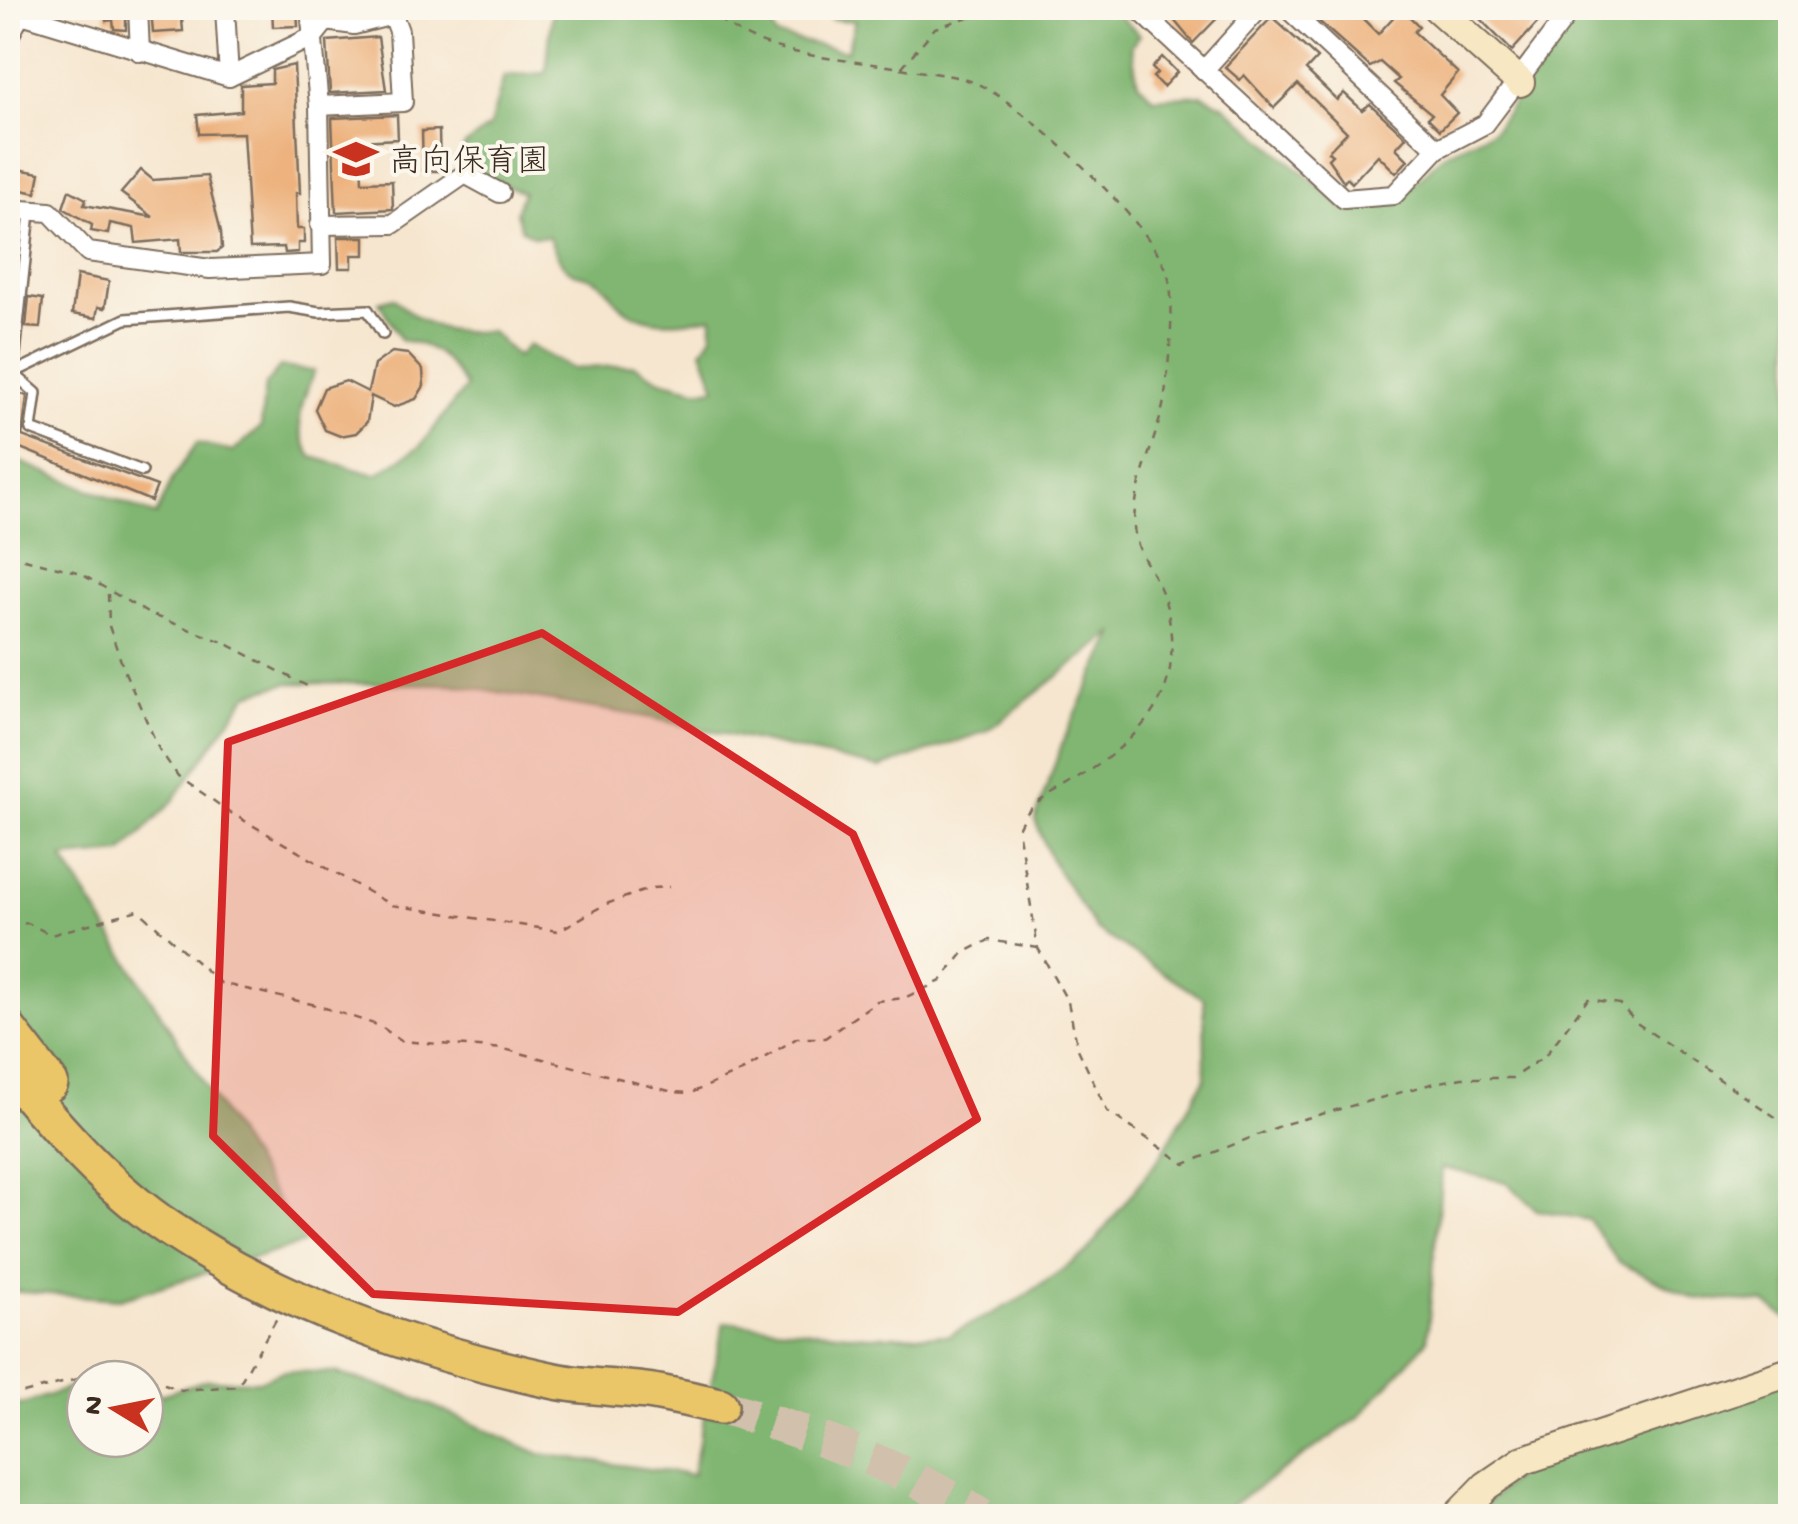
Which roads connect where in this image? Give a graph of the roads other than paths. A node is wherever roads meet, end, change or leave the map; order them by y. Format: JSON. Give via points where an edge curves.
{"nodes":[{"id":1,"x":138,"y":8,"type":"edge"},
{"id":2,"x":225,"y":8,"type":"edge"},
{"id":3,"x":310,"y":8,"type":"edge"},
{"id":4,"x":350,"y":8,"type":"edge"},
{"id":5,"x":1136,"y":8,"type":"edge"},
{"id":6,"x":1260,"y":8,"type":"edge"},
{"id":7,"x":1287,"y":8,"type":"edge"},
{"id":8,"x":1437,"y":8,"type":"edge"},
{"id":9,"x":1565,"y":8,"type":"edge"},
{"id":10,"x":402,"y":11,"type":"edge"},
{"id":11,"x":14,"y":12,"type":"edge"},
{"id":12,"x":54,"y":15,"type":"edge"},
{"id":13,"x":320,"y":28,"type":"junction"},
{"id":14,"x":8,"y":38,"type":"edge"},
{"id":15,"x":140,"y":52,"type":"junction"},
{"id":16,"x":1204,"y":70,"type":"junction"},
{"id":17,"x":229,"y":77,"type":"junction"},
{"id":18,"x":1520,"y":82,"type":"junction"},
{"id":19,"x":319,"y":106,"type":"junction"},
{"id":20,"x":1437,"y":149,"type":"junction"},
{"id":21,"x":500,"y":193,"type":"dead end"},
{"id":22,"x":8,"y":209,"type":"edge"},
{"id":23,"x":30,"y":212,"type":"junction"},
{"id":24,"x":320,"y":225,"type":"junction"},
{"id":25,"x":383,"y":334,"type":"dead end"},
{"id":26,"x":13,"y":373,"type":"junction"},
{"id":27,"x":142,"y":471,"type":"dead end"},
{"id":28,"x":8,"y":1029,"type":"edge"},
{"id":29,"x":8,"y":1070,"type":"edge"},
{"id":30,"x":1790,"y":1372,"type":"edge"},
{"id":31,"x":648,"y":1391,"type":"junction"},
{"id":32,"x":720,"y":1406,"type":"tunnel mouth"},
{"id":33,"x":1457,"y":1516,"type":"edge"}],
"edges":[{"from":1,"to":15,"type":"street"},
{"from":2,"to":17,"type":"street"},
{"from":3,"to":13,"type":"street"},
{"from":4,"to":13,"type":"street"},
{"from":5,"to":16,"type":"street"},
{"from":6,"to":16,"type":"street"},
{"from":7,"to":20,"type":"street"},
{"from":8,"to":18,"type":"street"},
{"from":9,"to":18,"type":"street"},
{"from":10,"to":13,"type":"street"},
{"from":10,"to":19,"type":"street","via":[[402,102]]},
{"from":11,"to":12,"type":"street"},
{"from":11,"to":14,"type":"street"},
{"from":12,"to":15,"type":"street"},
{"from":13,"to":17,"type":"street"},
{"from":13,"to":19,"type":"street"},
{"from":15,"to":17,"type":"street"},
{"from":16,"to":20,"type":"street","via":[[1344,199],[1394,195]]},
{"from":18,"to":20,"type":"street","via":[[1485,124]]},
{"from":19,"to":24,"type":"street"},
{"from":21,"to":24,"type":"street","via":[[465,174],[392,224]]},
{"from":22,"to":23,"type":"street"},
{"from":23,"to":24,"type":"street","via":[[50,212],[88,252],[210,268],[322,264]]},
{"from":23,"to":26,"type":"lane"},
{"from":25,"to":26,"type":"lane","via":[[368,310],[289,307],[124,319]]},
{"from":26,"to":27,"type":"lane","via":[[36,392],[31,429]]},
{"from":28,"to":31,"type":"highway","via":[[88,1127],[180,1207],[282,1266],[393,1314]]},
{"from":29,"to":31,"type":"highway","via":[[71,1144],[168,1228],[276,1290],[387,1336],[469,1359],[559,1382]]},
{"from":30,"to":33,"type":"street","via":[[1524,1460]]},
{"from":31,"to":32,"type":"highway"}]}
